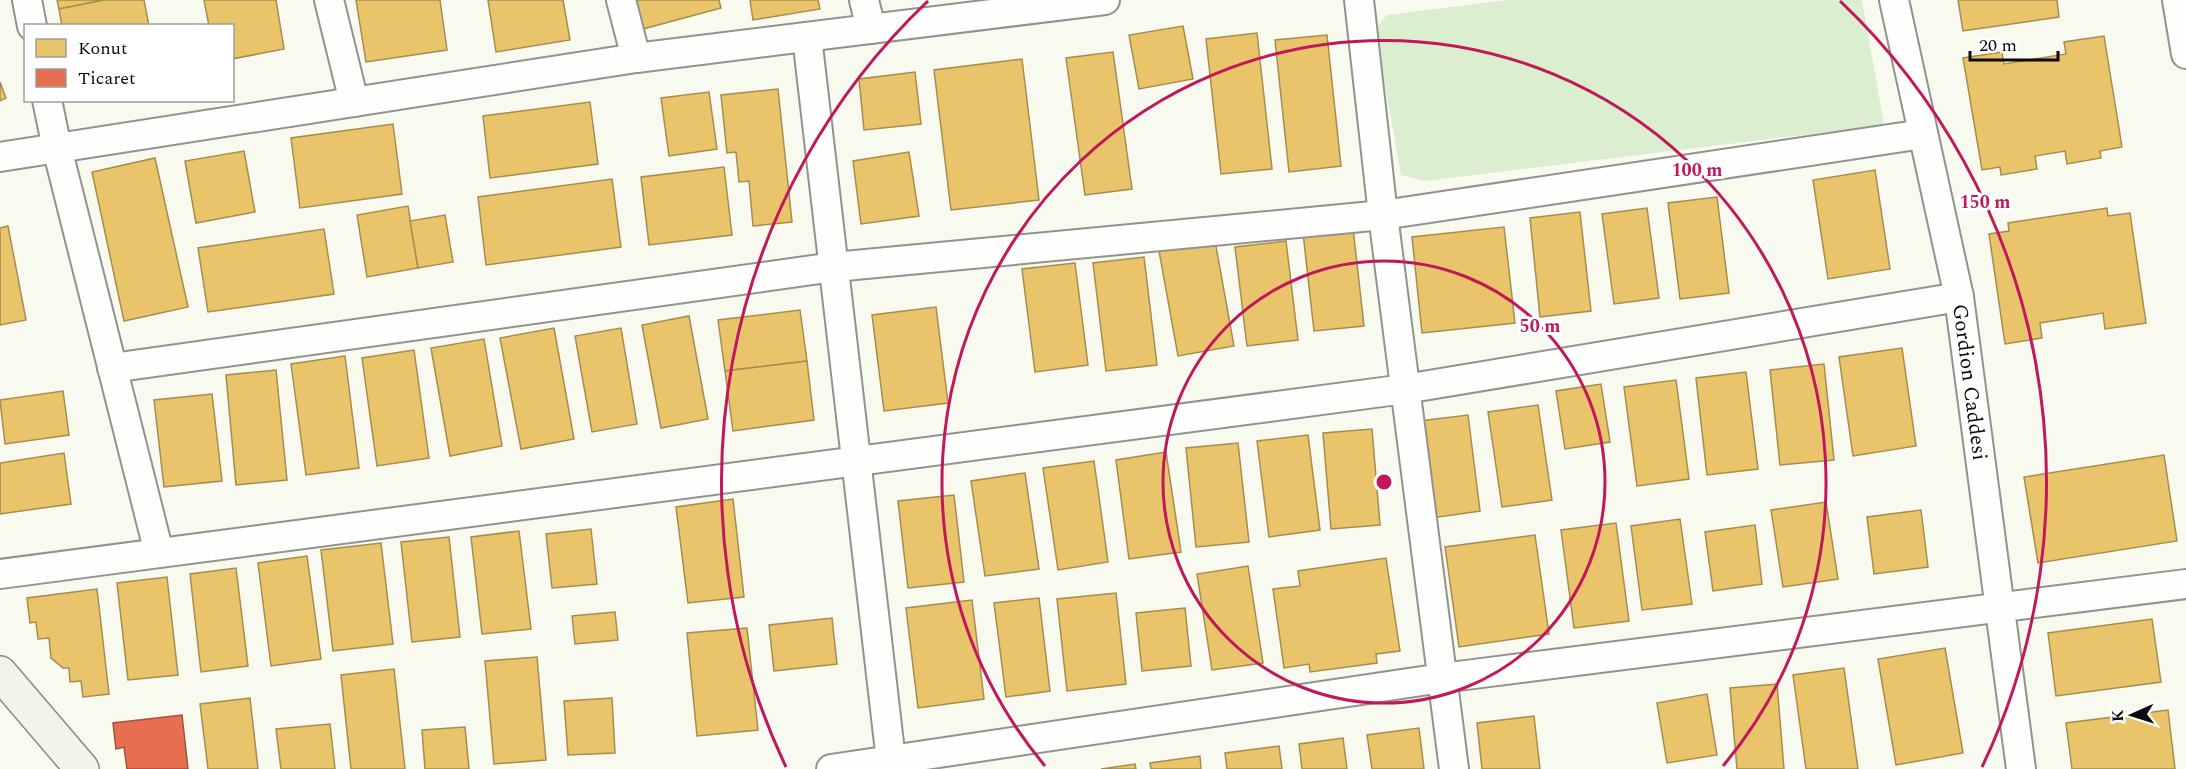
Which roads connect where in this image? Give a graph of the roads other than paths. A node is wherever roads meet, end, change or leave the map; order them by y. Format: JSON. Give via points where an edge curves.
{"nodes":[{"id":1,"x":27,"y":0,"type":"edge"},
{"id":2,"x":329,"y":0,"type":"edge"},
{"id":3,"x":621,"y":0,"type":"edge"},
{"id":4,"x":864,"y":0,"type":"edge"},
{"id":5,"x":1106,"y":0,"type":"edge"},
{"id":6,"x":1359,"y":0,"type":"edge"},
{"id":7,"x":1894,"y":0,"type":"edge"},
{"id":8,"x":2177,"y":0,"type":"edge"},
{"id":9,"x":1057,"y":3,"type":"edge"},
{"id":10,"x":32,"y":24,"type":"edge"},
{"id":11,"x":871,"y":29,"type":"junction"},
{"id":12,"x":807,"y":37,"type":"junction"},
{"id":13,"x":2186,"y":54,"type":"edge"},
{"id":14,"x":636,"y":58,"type":"junction"},
{"id":15,"x":47,"y":102,"type":"edge"},
{"id":16,"x":354,"y":102,"type":"junction"},
{"id":17,"x":1923,"y":134,"type":"junction"},
{"id":18,"x":57,"y":148,"type":"junction"},
{"id":19,"x":0,"y":157,"type":"edge"},
{"id":20,"x":1383,"y":215,"type":"junction"},
{"id":21,"x":834,"y":267,"type":"junction"},
{"id":22,"x":1959,"y":297,"type":"junction"},
{"id":23,"x":112,"y":368,"type":"junction"},
{"id":24,"x":1405,"y":389,"type":"junction"},
{"id":25,"x":857,"y":461,"type":"junction"},
{"id":26,"x":159,"y":553,"type":"junction"},
{"id":27,"x":0,"y":574,"type":"edge"},
{"id":28,"x":2186,"y":584,"type":"edge"},
{"id":29,"x":1998,"y":608,"type":"junction"},
{"id":30,"x":0,"y":673,"type":"edge"},
{"id":31,"x":1442,"y":678,"type":"junction"},
{"id":32,"x":892,"y":765,"type":"edge"},
{"id":33,"x":82,"y":769,"type":"edge"},
{"id":34,"x":831,"y":769,"type":"edge"},
{"id":35,"x":1454,"y":769,"type":"edge"},
{"id":36,"x":2021,"y":769,"type":"edge"}],
"edges":[{"from":1,"to":10,"type":"street"},
{"from":2,"to":16,"type":"street"},
{"from":3,"to":14,"type":"street"},
{"from":4,"to":11,"type":"street"},
{"from":5,"to":9,"type":"street"},
{"from":6,"to":20,"type":"street"},
{"from":7,"to":17,"type":"street","name":"Gordion Caddesi"},
{"from":8,"to":13,"type":"street"},
{"from":9,"to":11,"type":"street"},
{"from":11,"to":12,"type":"street"},
{"from":12,"to":14,"type":"street"},
{"from":12,"to":21,"type":"street"},
{"from":14,"to":16,"type":"street"},
{"from":15,"to":18,"type":"street"},
{"from":16,"to":18,"type":"street"},
{"from":17,"to":20,"type":"street"},
{"from":17,"to":22,"type":"street","name":"Gordion Caddesi"},
{"from":18,"to":19,"type":"street"},
{"from":18,"to":23,"type":"street"},
{"from":20,"to":21,"type":"street"},
{"from":20,"to":24,"type":"street"},
{"from":21,"to":23,"type":"street"},
{"from":21,"to":25,"type":"street"},
{"from":22,"to":24,"type":"street"},
{"from":22,"to":29,"type":"street","name":"Gordion Caddesi"},
{"from":23,"to":26,"type":"street"},
{"from":24,"to":25,"type":"street"},
{"from":24,"to":31,"type":"street"},
{"from":25,"to":26,"type":"street"},
{"from":25,"to":32,"type":"street"},
{"from":26,"to":27,"type":"street"},
{"from":28,"to":29,"type":"street"},
{"from":29,"to":31,"type":"street"},
{"from":29,"to":36,"type":"street","name":"Gordion Caddesi"},
{"from":30,"to":33,"type":"street"},
{"from":31,"to":32,"type":"street"},
{"from":31,"to":35,"type":"street"},
{"from":32,"to":34,"type":"street"}]}
